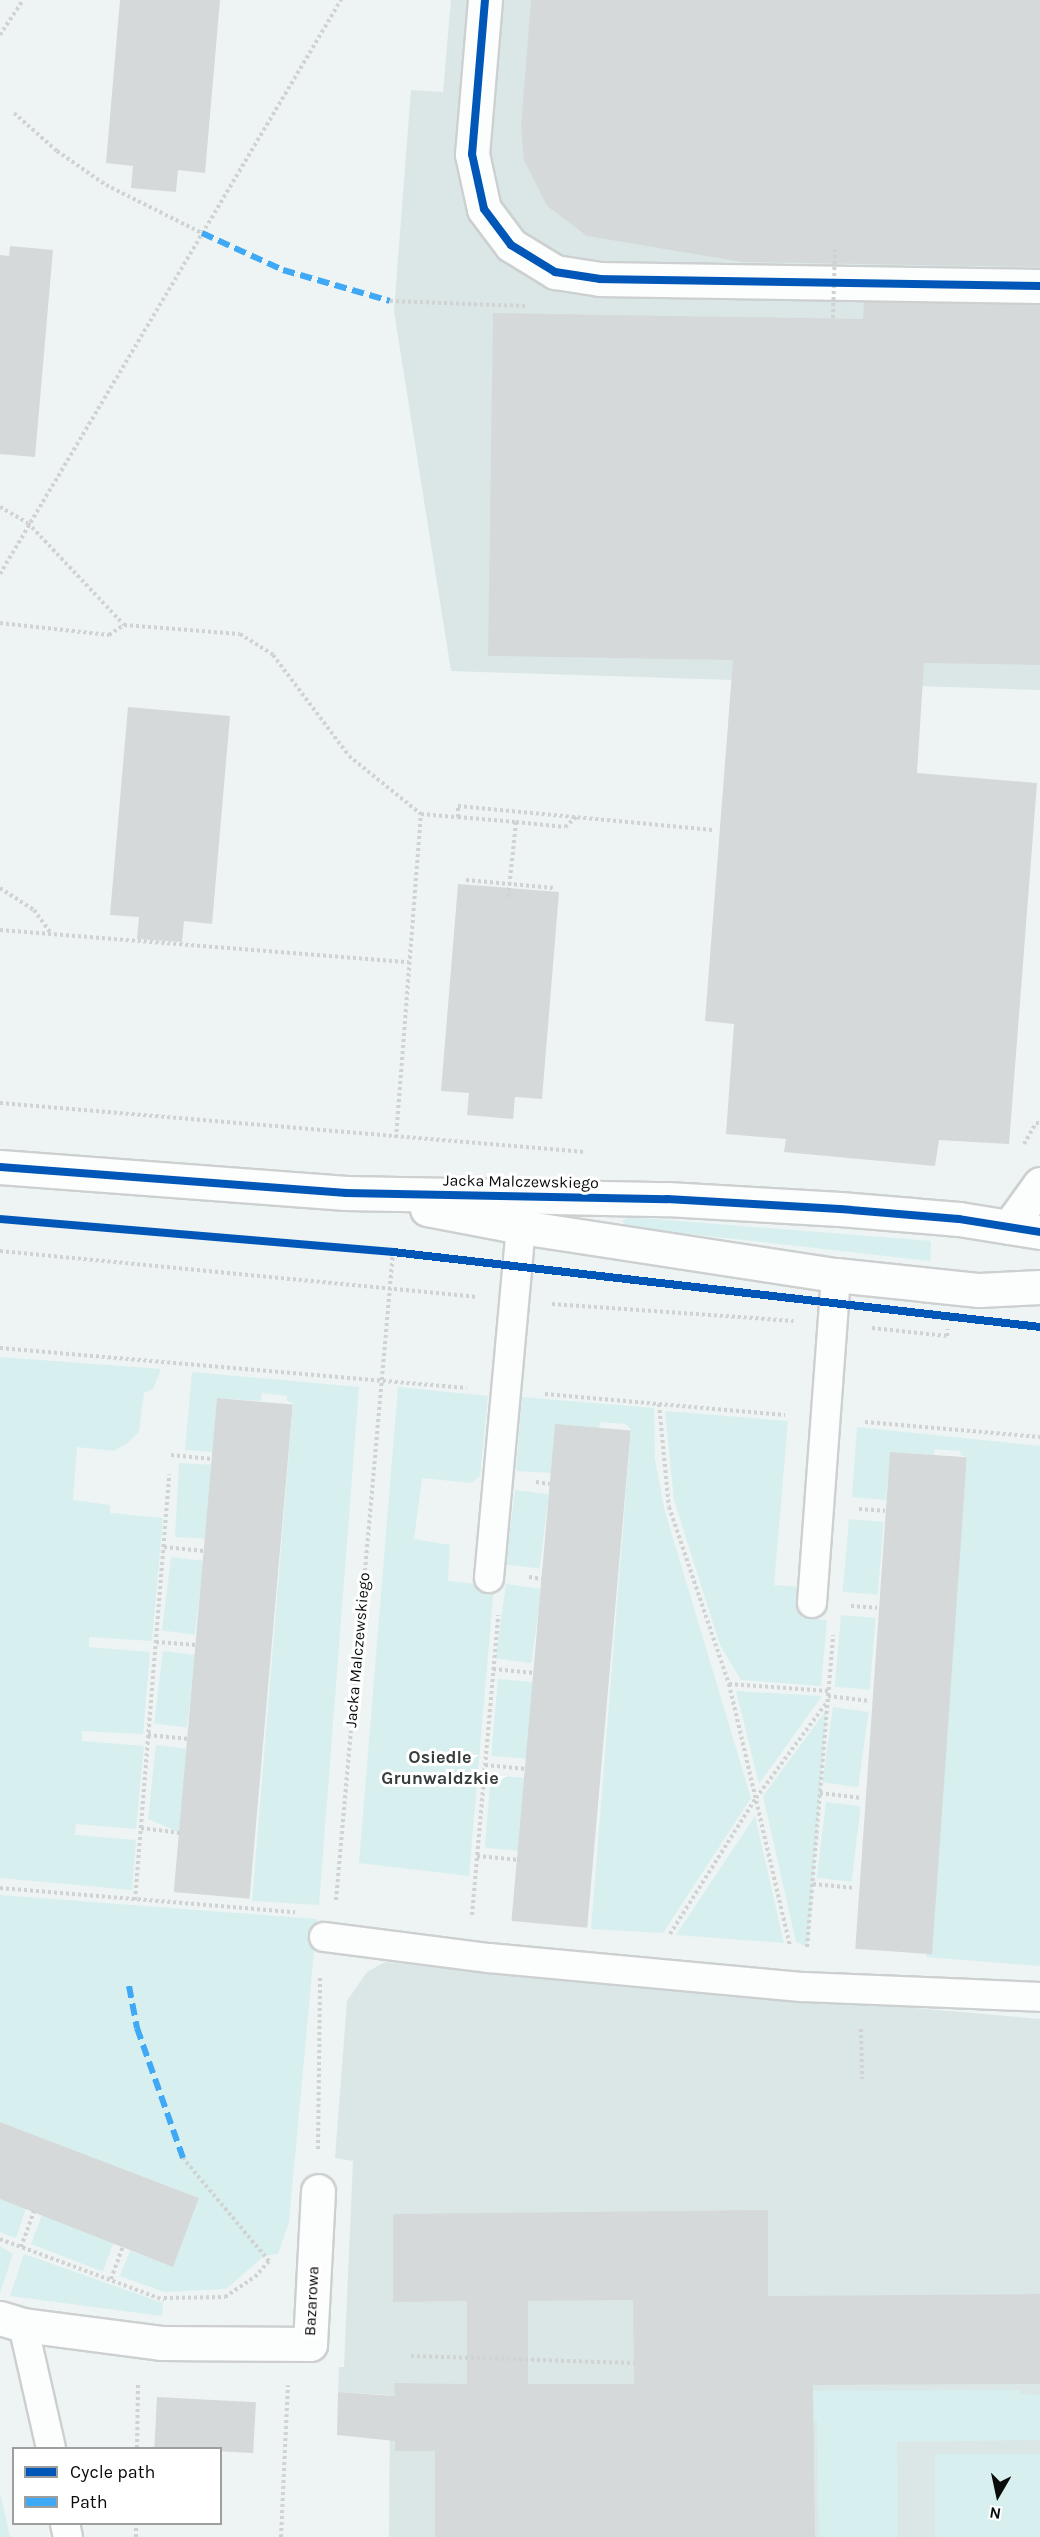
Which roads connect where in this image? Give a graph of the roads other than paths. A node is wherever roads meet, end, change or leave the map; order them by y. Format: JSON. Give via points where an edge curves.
{"nodes":[{"id":1,"x":485,"y":0,"type":"edge"},
{"id":2,"x":1040,"y":286,"type":"edge"},
{"id":3,"x":0,"y":1167,"type":"edge"},
{"id":4,"x":1040,"y":1184,"type":"edge"},
{"id":5,"x":346,"y":1193,"type":"junction"},
{"id":6,"x":521,"y":1227,"type":"junction"},
{"id":7,"x":1025,"y":1229,"type":"edge"},
{"id":8,"x":836,"y":1275,"type":"junction"},
{"id":9,"x":1040,"y":1287,"type":"edge"},
{"id":10,"x":489,"y":1578,"type":"road end"},
{"id":11,"x":824,"y":1604,"type":"road end"},
{"id":12,"x":324,"y":1937,"type":"road end"},
{"id":13,"x":1040,"y":1996,"type":"edge"},
{"id":14,"x":318,"y":2191,"type":"road end"},
{"id":15,"x":11,"y":2322,"type":"edge"},
{"id":16,"x":51,"y":2447,"type":"edge"}],
"edges":[{"from":1,"to":2,"type":"street","via":[[472,154],[484,209],[511,245],[555,272],[600,279]]},
{"from":3,"to":5,"type":"street","name":"Jacka Malczewskiego"},
{"from":4,"to":7,"type":"street"},
{"from":5,"to":6,"type":"street","name":"Jacka Malczewskiego"},
{"from":5,"to":7,"type":"street","name":"Jacka Malczewskiego","via":[[667,1199],[840,1209]]},
{"from":6,"to":8,"type":"street","name":"Jacka Malczewskiego"},
{"from":6,"to":10,"type":"lane"},
{"from":8,"to":9,"type":"street","name":"Jacka Malczewskiego","via":[[979,1290]]},
{"from":8,"to":11,"type":"lane"},
{"from":12,"to":13,"type":"lane","via":[[489,1958],[860,1989]]},
{"from":14,"to":15,"type":"street","name":"Bazarowa","via":[[310,2344],[161,2343]]},
{"from":15,"to":16,"type":"lane"}]}
